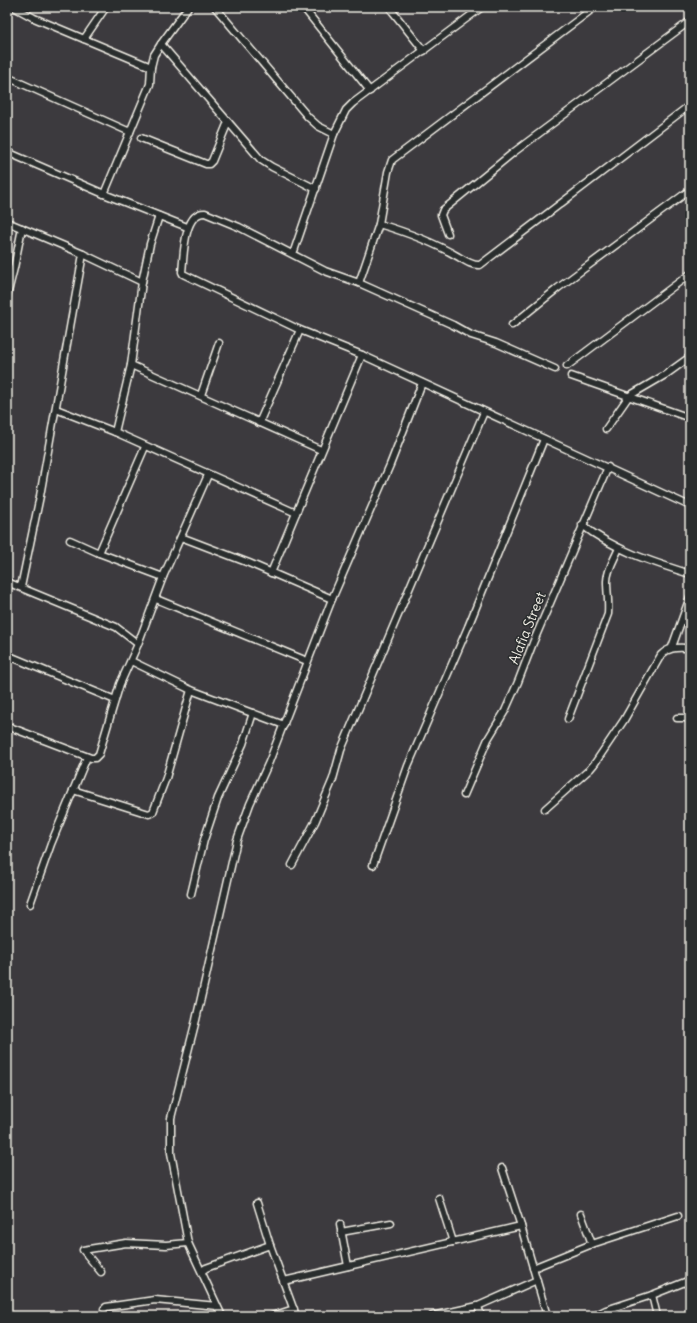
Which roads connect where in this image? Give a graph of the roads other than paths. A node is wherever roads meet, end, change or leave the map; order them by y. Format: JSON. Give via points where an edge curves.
{"nodes":[{"id":1,"x":14,"y":7,"type":"edge"},
{"id":2,"x":106,"y":7,"type":"edge"},
{"id":3,"x":188,"y":7,"type":"edge"},
{"id":4,"x":215,"y":7,"type":"edge"},
{"id":5,"x":303,"y":7,"type":"edge"},
{"id":6,"x":390,"y":7,"type":"edge"},
{"id":7,"x":595,"y":7,"type":"edge"},
{"id":8,"x":479,"y":8,"type":"edge"},
{"id":9,"x":690,"y":21,"type":"edge"},
{"id":10,"x":84,"y":39,"type":"junction"},
{"id":11,"x":161,"y":44,"type":"junction"},
{"id":12,"x":424,"y":51,"type":"junction"},
{"id":13,"x":151,"y":67,"type":"junction"},
{"id":14,"x":7,"y":77,"type":"edge"},
{"id":15,"x":370,"y":91,"type":"junction"},
{"id":16,"x":690,"y":105,"type":"edge"},
{"id":17,"x":228,"y":122,"type":"junction"},
{"id":18,"x":130,"y":132,"type":"junction"},
{"id":19,"x":334,"y":134,"type":"junction"},
{"id":20,"x":141,"y":138,"type":"dead end"},
{"id":21,"x":7,"y":152,"type":"edge"},
{"id":22,"x":316,"y":188,"type":"junction"},
{"id":23,"x":690,"y":190,"type":"edge"},
{"id":24,"x":104,"y":194,"type":"junction"},
{"id":25,"x":159,"y":216,"type":"junction"},
{"id":26,"x":7,"y":222,"type":"edge"},
{"id":27,"x":379,"y":224,"type":"junction"},
{"id":28,"x":187,"y":227,"type":"junction"},
{"id":29,"x":22,"y":228,"type":"junction"},
{"id":30,"x":448,"y":234,"type":"dead end"},
{"id":31,"x":83,"y":254,"type":"junction"},
{"id":32,"x":293,"y":254,"type":"junction"},
{"id":33,"x":690,"y":274,"type":"edge"},
{"id":34,"x":142,"y":282,"type":"junction"},
{"id":35,"x":359,"y":283,"type":"junction"},
{"id":36,"x":7,"y":296,"type":"edge"},
{"id":37,"x":512,"y":325,"type":"dead end"},
{"id":38,"x":300,"y":330,"type":"junction"},
{"id":39,"x":219,"y":343,"type":"dead end"},
{"id":40,"x":362,"y":355,"type":"junction"},
{"id":41,"x":690,"y":356,"type":"edge"},
{"id":42,"x":131,"y":365,"type":"junction"},
{"id":43,"x":567,"y":366,"type":"dead end"},
{"id":44,"x":555,"y":369,"type":"dead end"},
{"id":45,"x":571,"y":376,"type":"dead end"},
{"id":46,"x":422,"y":383,"type":"junction"},
{"id":47,"x":201,"y":395,"type":"junction"},
{"id":48,"x":629,"y":396,"type":"junction"},
{"id":49,"x":56,"y":410,"type":"junction"},
{"id":50,"x":484,"y":412,"type":"junction"},
{"id":51,"x":690,"y":418,"type":"edge"},
{"id":52,"x":259,"y":424,"type":"junction"},
{"id":53,"x":606,"y":429,"type":"dead end"},
{"id":54,"x":115,"y":432,"type":"junction"},
{"id":55,"x":544,"y":439,"type":"junction"},
{"id":56,"x":145,"y":447,"type":"junction"},
{"id":57,"x":321,"y":450,"type":"junction"},
{"id":58,"x":608,"y":468,"type":"junction"},
{"id":59,"x":208,"y":475,"type":"junction"},
{"id":60,"x":690,"y":506,"type":"edge"},
{"id":61,"x":296,"y":513,"type":"junction"},
{"id":62,"x":582,"y":525,"type":"junction"},
{"id":63,"x":181,"y":537,"type":"junction"},
{"id":64,"x":70,"y":540,"type":"dead end"},
{"id":65,"x":619,"y":548,"type":"junction"},
{"id":66,"x":99,"y":553,"type":"junction"},
{"id":67,"x":271,"y":573,"type":"junction"},
{"id":68,"x":690,"y":574,"type":"edge"},
{"id":69,"x":163,"y":578,"type":"junction"},
{"id":70,"x":7,"y":582,"type":"edge"},
{"id":71,"x":21,"y":587,"type":"junction"},
{"id":72,"x":690,"y":597,"type":"edge"},
{"id":73,"x":156,"y":599,"type":"junction"},
{"id":74,"x":332,"y":599,"type":"junction"},
{"id":75,"x":138,"y":644,"type":"junction"},
{"id":76,"x":672,"y":647,"type":"junction"},
{"id":77,"x":690,"y":648,"type":"edge"},
{"id":78,"x":7,"y":655,"type":"edge"},
{"id":79,"x":131,"y":661,"type":"junction"},
{"id":80,"x":307,"y":661,"type":"junction"},
{"id":81,"x":191,"y":690,"type":"junction"},
{"id":82,"x":115,"y":700,"type":"junction"},
{"id":83,"x":253,"y":713,"type":"junction"},
{"id":84,"x":677,"y":718,"type":"dead end"},
{"id":85,"x":690,"y":718,"type":"edge"},
{"id":86,"x":568,"y":719,"type":"dead end"},
{"id":87,"x":284,"y":725,"type":"junction"},
{"id":88,"x":7,"y":726,"type":"edge"},
{"id":89,"x":87,"y":757,"type":"junction"},
{"id":90,"x":73,"y":790,"type":"junction"},
{"id":91,"x":464,"y":794,"type":"dead end"},
{"id":92,"x":545,"y":809,"type":"dead end"},
{"id":93,"x":292,"y":865,"type":"dead end"},
{"id":94,"x":373,"y":865,"type":"dead end"},
{"id":95,"x":191,"y":894,"type":"dead end"},
{"id":96,"x":30,"y":904,"type":"dead end"},
{"id":97,"x":502,"y":1168,"type":"dead end"},
{"id":98,"x":440,"y":1198,"type":"dead end"},
{"id":99,"x":257,"y":1203,"type":"dead end"},
{"id":100,"x":581,"y":1214,"type":"dead end"},
{"id":101,"x":678,"y":1216,"type":"dead end"},
{"id":102,"x":340,"y":1224,"type":"dead end"},
{"id":103,"x":390,"y":1224,"type":"dead end"},
{"id":104,"x":521,"y":1226,"type":"junction"},
{"id":105,"x":341,"y":1232,"type":"junction"},
{"id":106,"x":453,"y":1242,"type":"junction"},
{"id":107,"x":188,"y":1243,"type":"junction"},
{"id":108,"x":592,"y":1244,"type":"junction"},
{"id":109,"x":270,"y":1245,"type":"junction"},
{"id":110,"x":348,"y":1266,"type":"junction"},
{"id":111,"x":533,"y":1268,"type":"junction"},
{"id":112,"x":202,"y":1271,"type":"junction"},
{"id":113,"x":101,"y":1272,"type":"dead end"},
{"id":114,"x":537,"y":1280,"type":"junction"},
{"id":115,"x":690,"y":1280,"type":"edge"},
{"id":116,"x":284,"y":1281,"type":"junction"},
{"id":117,"x":652,"y":1295,"type":"junction"},
{"id":118,"x":217,"y":1306,"type":"junction"},
{"id":119,"x":478,"y":1306,"type":"junction"},
{"id":120,"x":104,"y":1309,"type":"dead end"},
{"id":121,"x":294,"y":1309,"type":"junction"},
{"id":122,"x":222,"y":1316,"type":"edge"},
{"id":123,"x":272,"y":1316,"type":"edge"},
{"id":124,"x":296,"y":1316,"type":"edge"},
{"id":125,"x":432,"y":1316,"type":"edge"},
{"id":126,"x":481,"y":1316,"type":"edge"},
{"id":127,"x":547,"y":1316,"type":"edge"},
{"id":128,"x":594,"y":1316,"type":"edge"},
{"id":129,"x":657,"y":1316,"type":"edge"}],
"edges":[{"from":1,"to":10,"type":"street"},
{"from":2,"to":10,"type":"street"},
{"from":3,"to":11,"type":"street"},
{"from":4,"to":19,"type":"street","via":[[308,117],[318,126]]},
{"from":5,"to":15,"type":"street"},
{"from":6,"to":12,"type":"street"},
{"from":7,"to":27,"type":"street","via":[[392,160]]},
{"from":8,"to":12,"type":"street"},
{"from":9,"to":30,"type":"street","via":[[514,152],[443,210],[441,215]]},
{"from":10,"to":13,"type":"street"},
{"from":11,"to":13,"type":"street","via":[[154,55]]},
{"from":11,"to":17,"type":"street"},
{"from":12,"to":15,"type":"street"},
{"from":13,"to":18,"type":"street","via":[[150,84]]},
{"from":14,"to":18,"type":"street"},
{"from":15,"to":19,"type":"street","via":[[346,110]]},
{"from":16,"to":27,"type":"street","via":[[480,265],[472,264],[407,232]]},
{"from":17,"to":20,"type":"street","via":[[209,164]]},
{"from":17,"to":22,"type":"street","via":[[266,164]]},
{"from":18,"to":24,"type":"street"},
{"from":19,"to":22,"type":"street"},
{"from":21,"to":24,"type":"street"},
{"from":22,"to":32,"type":"street"},
{"from":23,"to":37,"type":"street"},
{"from":24,"to":25,"type":"street"},
{"from":25,"to":28,"type":"street"},
{"from":25,"to":34,"type":"street"},
{"from":26,"to":29,"type":"street"},
{"from":27,"to":35,"type":"street"},
{"from":28,"to":32,"type":"street","via":[[196,215],[205,212]]},
{"from":28,"to":38,"type":"street","via":[[183,274]]},
{"from":29,"to":31,"type":"street"},
{"from":29,"to":36,"type":"street"},
{"from":31,"to":34,"type":"street"},
{"from":31,"to":49,"type":"street"},
{"from":32,"to":35,"type":"street"},
{"from":33,"to":43,"type":"street"},
{"from":34,"to":42,"type":"street"},
{"from":35,"to":44,"type":"street","via":[[471,335],[496,342]]},
{"from":38,"to":40,"type":"street"},
{"from":38,"to":52,"type":"street"},
{"from":39,"to":47,"type":"street"},
{"from":40,"to":46,"type":"street"},
{"from":40,"to":57,"type":"street"},
{"from":41,"to":48,"type":"street","via":[[665,375]]},
{"from":42,"to":47,"type":"street"},
{"from":42,"to":54,"type":"street"},
{"from":45,"to":48,"type":"street"},
{"from":46,"to":50,"type":"street"},
{"from":46,"to":74,"type":"street"},
{"from":47,"to":52,"type":"street"},
{"from":48,"to":51,"type":"street"},
{"from":48,"to":53,"type":"street"},
{"from":49,"to":54,"type":"street"},
{"from":49,"to":71,"type":"street"},
{"from":50,"to":55,"type":"street"},
{"from":50,"to":93,"type":"street","via":[[341,750],[333,779],[315,822]]},
{"from":52,"to":57,"type":"street"},
{"from":54,"to":56,"type":"street"},
{"from":55,"to":58,"type":"street"},
{"from":55,"to":94,"type":"street","via":[[468,627],[408,766]]},
{"from":56,"to":59,"type":"street"},
{"from":56,"to":66,"type":"street"},
{"from":57,"to":61,"type":"street"},
{"from":58,"to":60,"type":"street"},
{"from":58,"to":62,"type":"street","name":"Alafia Street"},
{"from":59,"to":61,"type":"street"},
{"from":59,"to":63,"type":"street"},
{"from":61,"to":67,"type":"street"},
{"from":62,"to":65,"type":"street"},
{"from":62,"to":91,"type":"street","name":"Alafia Street","via":[[518,682],[505,711],[488,739]]},
{"from":63,"to":67,"type":"street"},
{"from":63,"to":69,"type":"street"},
{"from":64,"to":66,"type":"street"},
{"from":65,"to":68,"type":"street"},
{"from":65,"to":86,"type":"street","via":[[608,574],[608,614]]},
{"from":66,"to":69,"type":"street"},
{"from":67,"to":74,"type":"street"},
{"from":69,"to":73,"type":"street"},
{"from":70,"to":71,"type":"street"},
{"from":71,"to":75,"type":"street","via":[[116,627]]},
{"from":72,"to":76,"type":"street"},
{"from":73,"to":75,"type":"street"},
{"from":73,"to":80,"type":"street"},
{"from":74,"to":80,"type":"street"},
{"from":75,"to":79,"type":"street"},
{"from":76,"to":77,"type":"street"},
{"from":76,"to":92,"type":"street","via":[[661,655],[624,720],[595,763]]},
{"from":78,"to":82,"type":"street"},
{"from":79,"to":81,"type":"street"},
{"from":79,"to":82,"type":"street"},
{"from":80,"to":87,"type":"street"},
{"from":81,"to":83,"type":"street"},
{"from":81,"to":90,"type":"street","via":[[166,778],[153,812],[149,814]]},
{"from":82,"to":89,"type":"street","via":[[99,754],[95,758]]},
{"from":83,"to":87,"type":"street"},
{"from":83,"to":95,"type":"street","via":[[243,744],[218,798],[204,840]]},
{"from":84,"to":85,"type":"street"},
{"from":87,"to":107,"type":"street","via":[[237,840],[171,1118],[171,1153]]},
{"from":88,"to":89,"type":"street"},
{"from":89,"to":90,"type":"street"},
{"from":90,"to":96,"type":"street"},
{"from":97,"to":104,"type":"street"},
{"from":98,"to":106,"type":"street"},
{"from":99,"to":109,"type":"street"},
{"from":100,"to":108,"type":"street"},
{"from":101,"to":108,"type":"street"},
{"from":102,"to":105,"type":"street"},
{"from":103,"to":105,"type":"street"},
{"from":104,"to":106,"type":"street"},
{"from":104,"to":111,"type":"street"},
{"from":105,"to":110,"type":"street"},
{"from":106,"to":110,"type":"street"},
{"from":107,"to":112,"type":"street"},
{"from":107,"to":113,"type":"street","via":[[126,1243],[83,1250]]},
{"from":108,"to":111,"type":"street"},
{"from":109,"to":112,"type":"street"},
{"from":109,"to":116,"type":"street"},
{"from":110,"to":116,"type":"street"},
{"from":111,"to":114,"type":"street"},
{"from":112,"to":118,"type":"street"},
{"from":114,"to":119,"type":"street"},
{"from":114,"to":127,"type":"street"},
{"from":115,"to":117,"type":"street"},
{"from":116,"to":121,"type":"street"},
{"from":117,"to":128,"type":"street"},
{"from":117,"to":129,"type":"street"},
{"from":118,"to":120,"type":"street","via":[[155,1300]]},
{"from":118,"to":122,"type":"street"},
{"from":119,"to":125,"type":"street"},
{"from":119,"to":126,"type":"street"},
{"from":121,"to":123,"type":"street"},
{"from":121,"to":124,"type":"street"}]}
